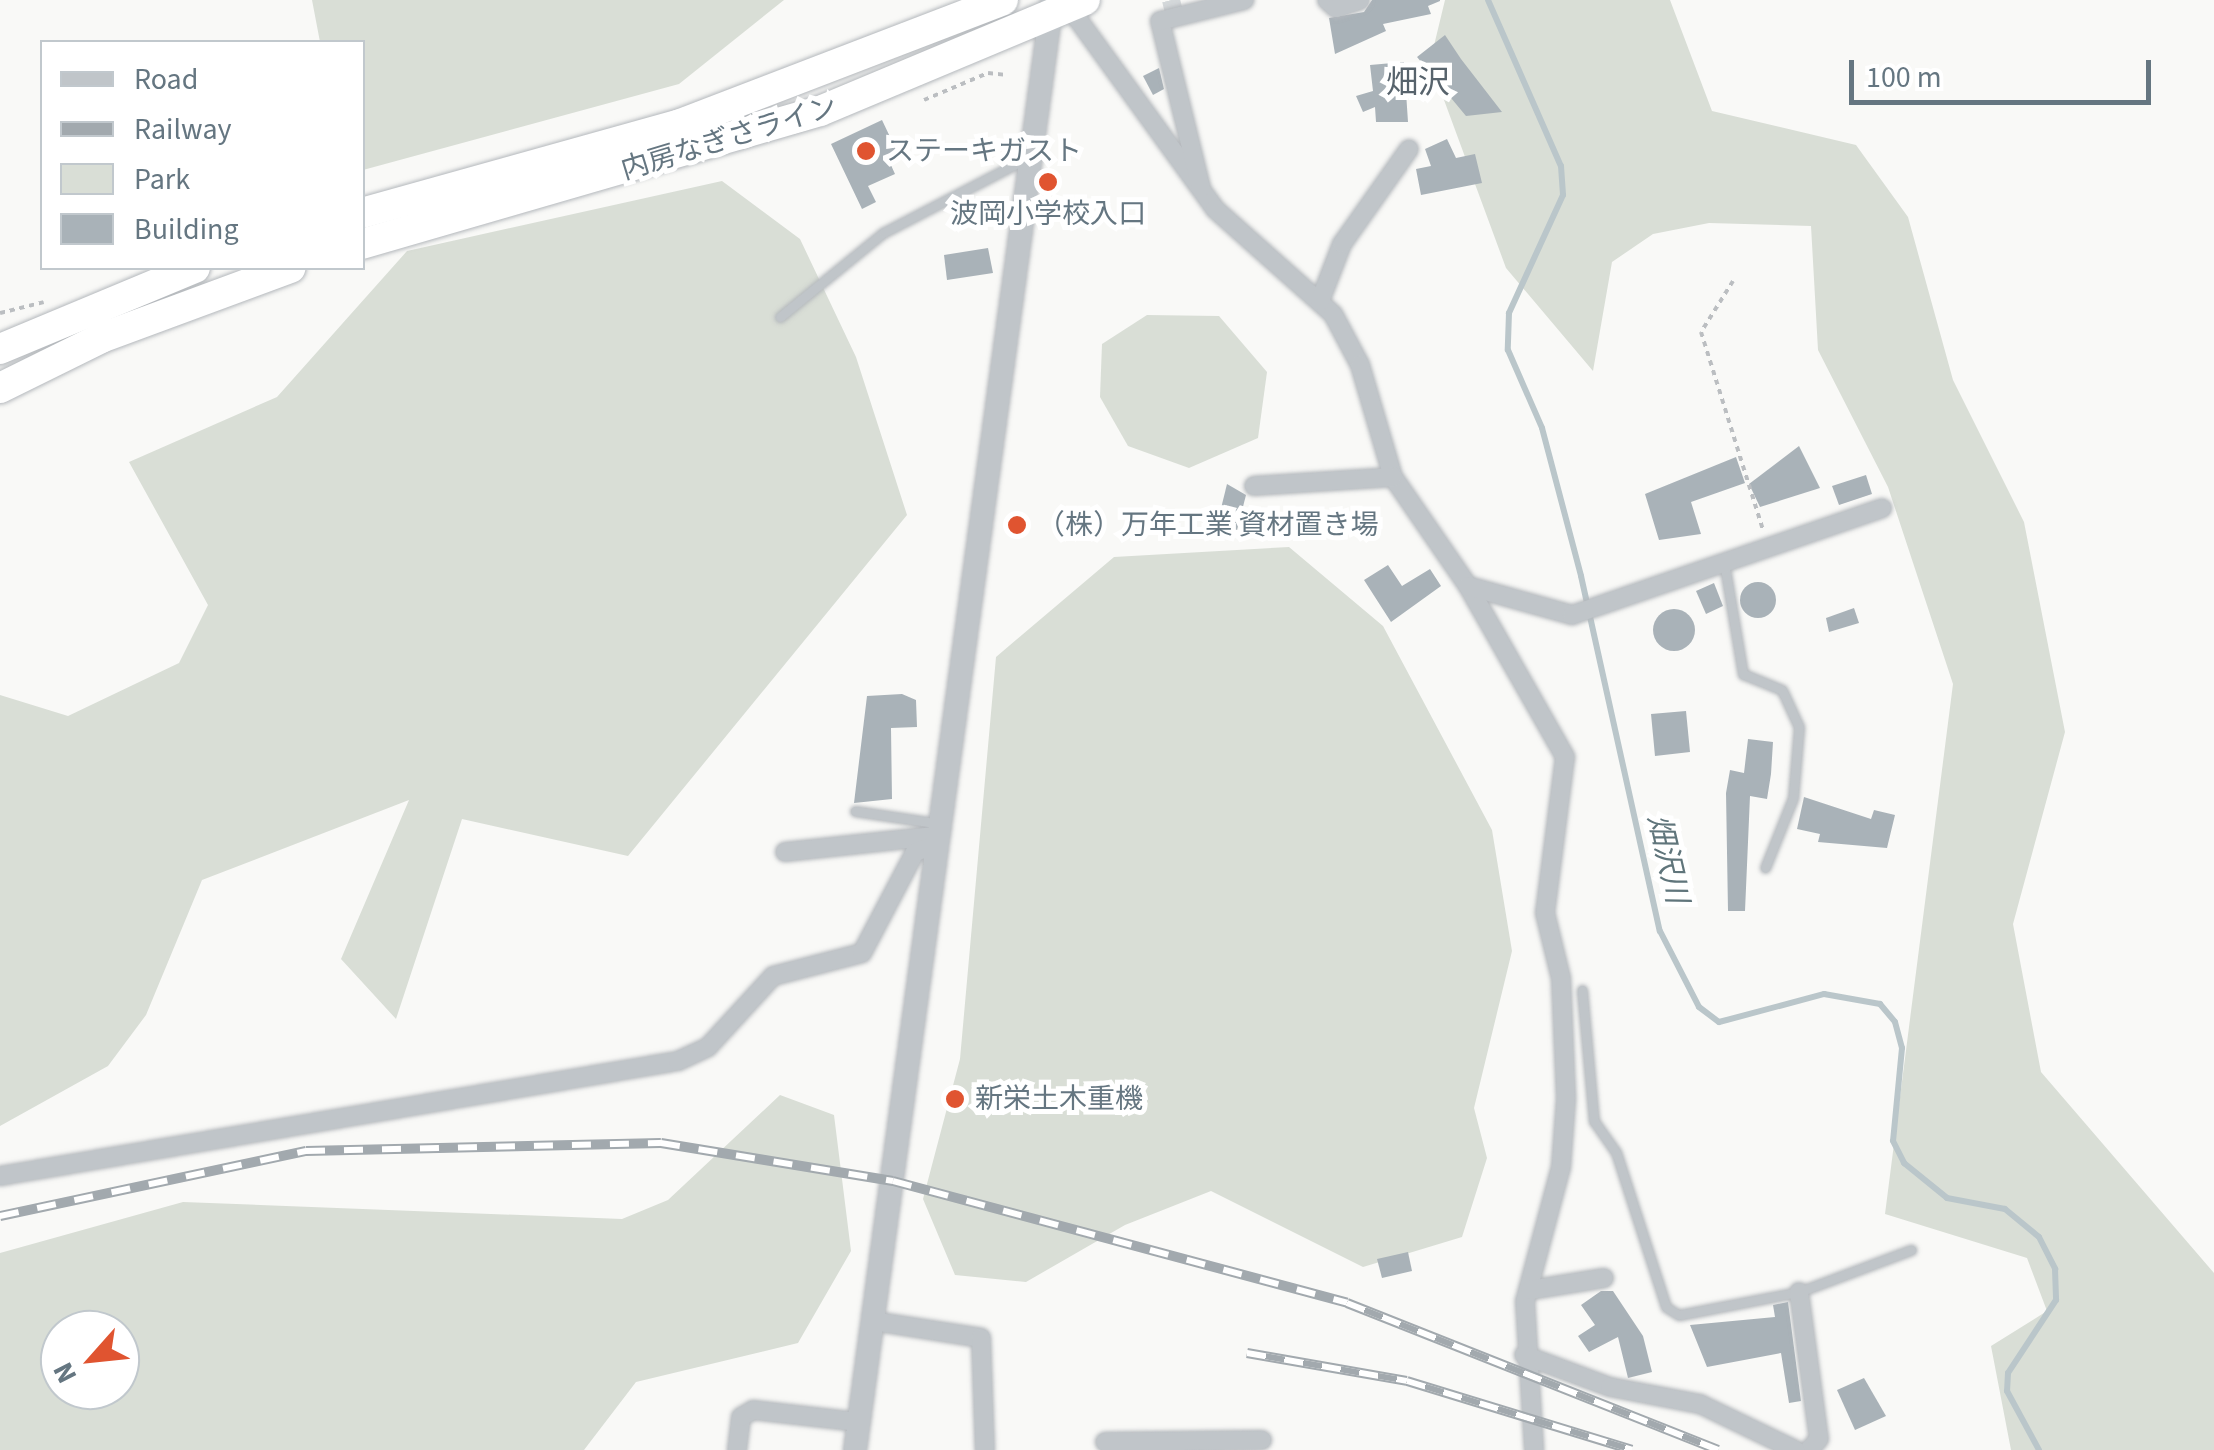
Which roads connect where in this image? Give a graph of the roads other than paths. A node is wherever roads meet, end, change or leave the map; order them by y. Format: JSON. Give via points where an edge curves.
{"nodes":[{"id":1,"x":1003,"y":0,"type":"edge"},
{"id":2,"x":1244,"y":0,"type":"edge"},
{"id":3,"x":1327,"y":0,"type":"edge"},
{"id":4,"x":1360,"y":0,"type":"edge"},
{"id":5,"x":1064,"y":6,"type":"edge"},
{"id":6,"x":1409,"y":149,"type":"dead end"},
{"id":7,"x":1037,"y":154,"type":"junction"},
{"id":8,"x":1202,"y":194,"type":"junction"},
{"id":9,"x":365,"y":212,"type":"edge"},
{"id":10,"x":365,"y":243,"type":"edge"},
{"id":11,"x":190,"y":270,"type":"edge"},
{"id":12,"x":285,"y":270,"type":"edge"},
{"id":13,"x":1320,"y":302,"type":"junction"},
{"id":14,"x":780,"y":317,"type":"dead end"},
{"id":15,"x":0,"y":349,"type":"edge"},
{"id":16,"x":0,"y":388,"type":"edge"},
{"id":17,"x":1394,"y":478,"type":"junction"},
{"id":18,"x":1254,"y":486,"type":"dead end"},
{"id":19,"x":1882,"y":508,"type":"dead end"},
{"id":20,"x":1724,"y":558,"type":"junction"},
{"id":21,"x":1468,"y":586,"type":"junction"},
{"id":22,"x":855,"y":811,"type":"dead end"},
{"id":23,"x":940,"y":835,"type":"junction"},
{"id":24,"x":786,"y":852,"type":"dead end"},
{"id":25,"x":1766,"y":868,"type":"dead end"},
{"id":26,"x":1582,"y":990,"type":"dead end"},
{"id":27,"x":0,"y":1176,"type":"edge"},
{"id":28,"x":1911,"y":1250,"type":"dead end"},
{"id":29,"x":1604,"y":1278,"type":"dead end"},
{"id":30,"x":1530,"y":1290,"type":"junction"},
{"id":31,"x":1799,"y":1292,"type":"junction"},
{"id":32,"x":873,"y":1321,"type":"junction"},
{"id":33,"x":1524,"y":1356,"type":"junction"},
{"id":34,"x":859,"y":1422,"type":"junction"},
{"id":35,"x":1262,"y":1440,"type":"dead end"},
{"id":36,"x":1105,"y":1442,"type":"dead end"},
{"id":37,"x":1181,"y":1445,"type":"edge"},
{"id":38,"x":738,"y":1450,"type":"edge"},
{"id":39,"x":855,"y":1450,"type":"edge"},
{"id":40,"x":985,"y":1450,"type":"edge"},
{"id":41,"x":1534,"y":1450,"type":"edge"},
{"id":42,"x":1795,"y":1450,"type":"edge"},
{"id":43,"x":1810,"y":1450,"type":"edge"}],
"edges":[{"from":1,"to":9,"type":"highway","name":"内房なぎさライン","via":[[678,125]]},
{"from":2,"to":8,"type":"street","via":[[1160,21]]},
{"from":3,"to":4,"type":"street","via":[[1336,8]]},
{"from":5,"to":7,"type":"street"},
{"from":5,"to":8,"type":"street"},
{"from":5,"to":10,"type":"highway","name":"内房なぎさライン","via":[[820,111]]},
{"from":6,"to":13,"type":"street","via":[[1342,244]]},
{"from":7,"to":14,"type":"lane","via":[[987,171],[883,233]]},
{"from":7,"to":23,"type":"street"},
{"from":8,"to":13,"type":"street"},
{"from":11,"to":15,"type":"highway"},
{"from":12,"to":16,"type":"highway","via":[[101,338]]},
{"from":13,"to":17,"type":"street","via":[[1360,365]]},
{"from":17,"to":18,"type":"street"},
{"from":17,"to":21,"type":"street"},
{"from":19,"to":20,"type":"street"},
{"from":20,"to":21,"type":"street","via":[[1572,615]]},
{"from":20,"to":25,"type":"lane","via":[[1743,674],[1782,690],[1800,727],[1789,812]]},
{"from":21,"to":30,"type":"street","via":[[1564,757],[1545,912],[1561,978],[1566,1099],[1561,1167]]},
{"from":22,"to":23,"type":"lane"},
{"from":23,"to":24,"type":"street"},
{"from":23,"to":27,"type":"street","via":[[915,852],[862,953],[773,976],[708,1047],[678,1061]]},
{"from":23,"to":32,"type":"street"},
{"from":26,"to":31,"type":"lane","via":[[1594,1121],[1616,1152],[1666,1307],[1679,1315]]},
{"from":28,"to":31,"type":"lane"},
{"from":29,"to":30,"type":"street"},
{"from":30,"to":33,"type":"street"},
{"from":31,"to":43,"type":"street","via":[[1819,1439]]},
{"from":32,"to":34,"type":"street"},
{"from":32,"to":40,"type":"street","via":[[981,1338]]},
{"from":33,"to":41,"type":"street"},
{"from":33,"to":42,"type":"street","via":[[1610,1387],[1700,1404]]},
{"from":34,"to":38,"type":"street","via":[[752,1410],[741,1417]]},
{"from":34,"to":39,"type":"street"},
{"from":35,"to":37,"type":"street"},
{"from":36,"to":37,"type":"street"}]}
